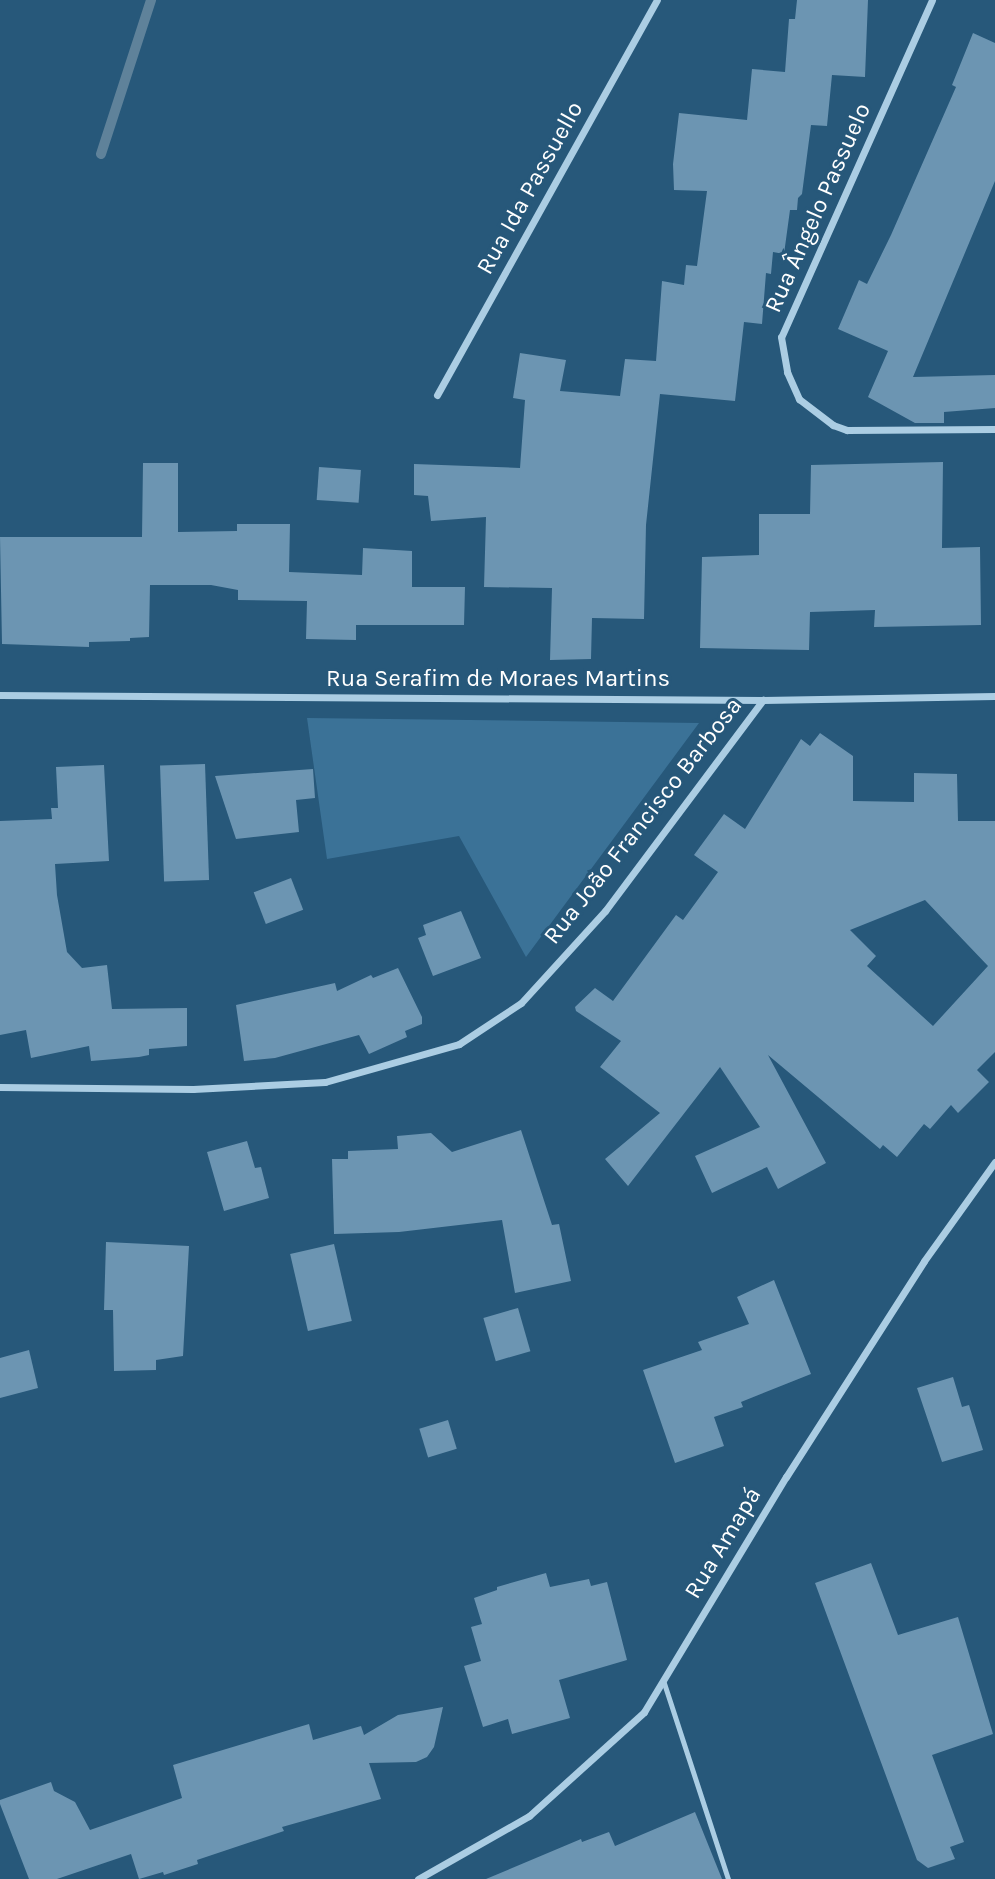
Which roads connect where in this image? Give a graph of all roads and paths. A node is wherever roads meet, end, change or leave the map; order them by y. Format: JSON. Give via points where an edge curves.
{"nodes":[{"id":1,"x":657,"y":0,"type":"edge"},
{"id":2,"x":933,"y":0,"type":"edge"},
{"id":3,"x":437,"y":395,"type":"dead end"},
{"id":4,"x":995,"y":429,"type":"edge"},
{"id":5,"x":0,"y":695,"type":"edge"},
{"id":6,"x":995,"y":696,"type":"edge"},
{"id":7,"x":763,"y":699,"type":"junction"},
{"id":8,"x":0,"y":1087,"type":"edge"},
{"id":9,"x":995,"y":1162,"type":"edge"},
{"id":10,"x":663,"y":1680,"type":"junction"},
{"id":11,"x":418,"y":1879,"type":"edge"},
{"id":12,"x":728,"y":1879,"type":"edge"}],
"edges":[{"from":1,"to":3,"type":"street","name":"Rua Ida Passuello"},
{"from":2,"to":4,"type":"street","name":"Rua Ângelo Passuelo","via":[[781,337],[787,372],[799,399],[833,425],[847,430]]},
{"from":5,"to":7,"type":"street","name":"Rua Serafim de Moraes Martins"},
{"from":6,"to":7,"type":"street","name":"Rua Serafim de Moraes Martins"},
{"from":7,"to":8,"type":"street","name":"Rua João Francisco Barbosa","via":[[605,911],[521,1003],[459,1044],[325,1082],[193,1089]]},
{"from":9,"to":10,"type":"street","name":"Rua Amapá","via":[[923,1261]]},
{"from":10,"to":11,"type":"street","name":"Rua Amapá","via":[[644,1712],[529,1816]]},
{"from":10,"to":12,"type":"lane"}]}
